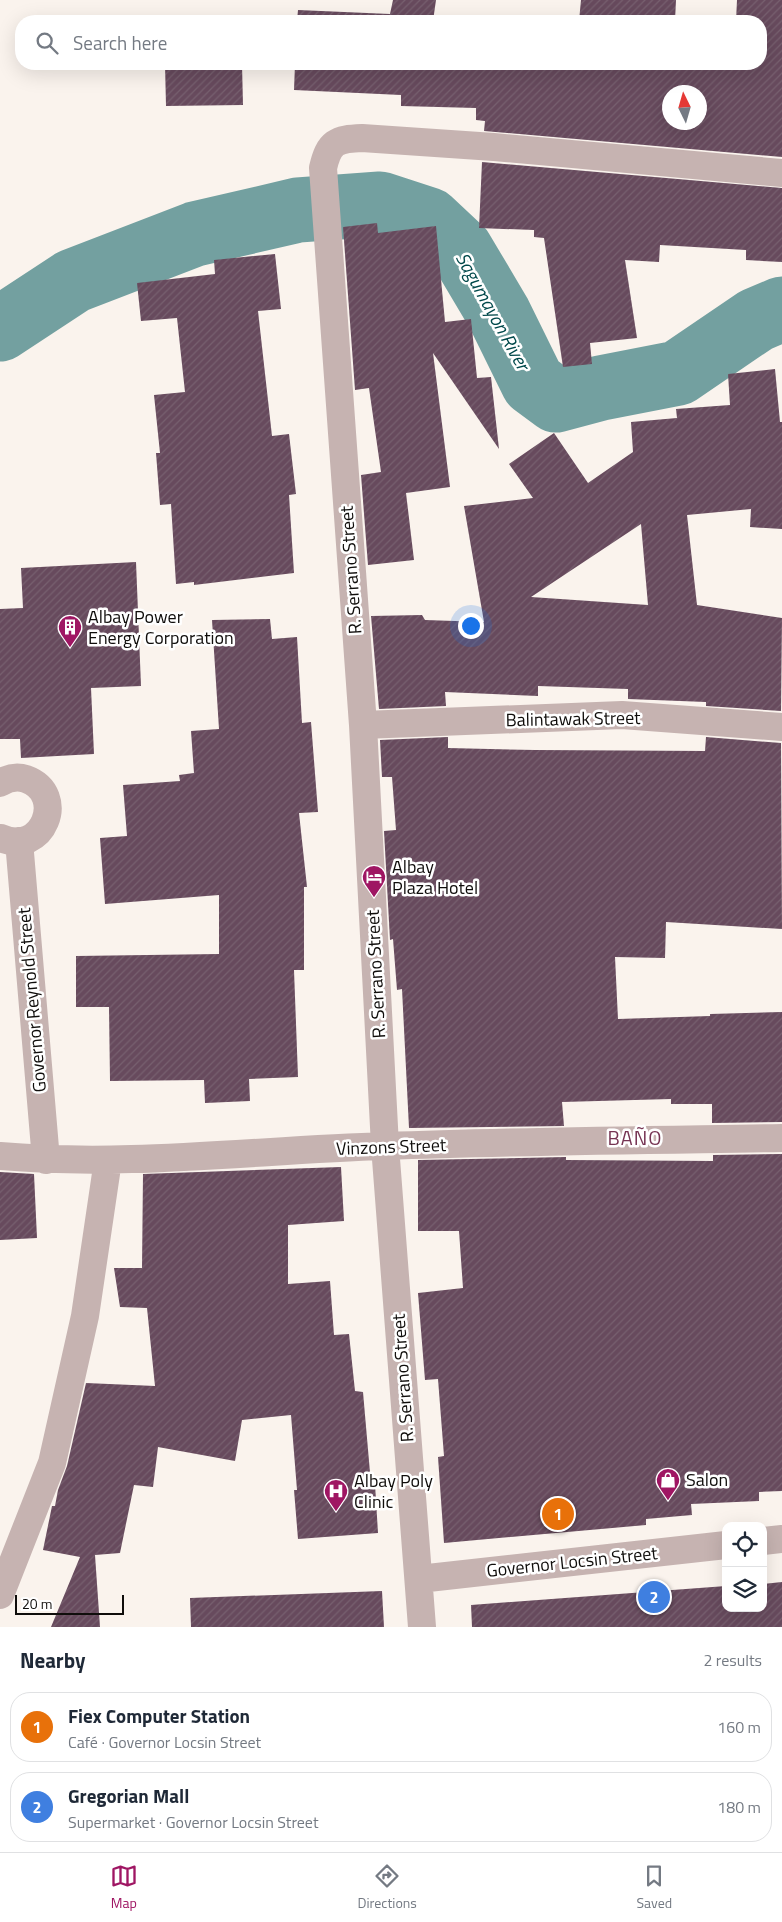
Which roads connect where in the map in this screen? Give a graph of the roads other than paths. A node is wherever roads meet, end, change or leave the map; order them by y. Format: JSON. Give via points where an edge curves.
{"nodes":[{"id":1,"x":782,"y":173,"type":"edge"},
{"id":2,"x":363,"y":725,"type":"junction"},
{"id":3,"x":782,"y":727,"type":"edge"},
{"id":4,"x":0,"y":783,"type":"edge"},
{"id":5,"x":9,"y":839,"type":"edge"},
{"id":6,"x":782,"y":1138,"type":"edge"},
{"id":7,"x":385,"y":1146,"type":"junction"},
{"id":8,"x":0,"y":1156,"type":"edge"},
{"id":9,"x":46,"y":1160,"type":"junction"},
{"id":10,"x":108,"y":1160,"type":"junction"},
{"id":11,"x":782,"y":1539,"type":"edge"},
{"id":12,"x":767,"y":1541,"type":"edge"},
{"id":13,"x":722,"y":1545,"type":"edge"},
{"id":14,"x":419,"y":1579,"type":"junction"},
{"id":15,"x":0,"y":1595,"type":"edge"},
{"id":16,"x":422,"y":1627,"type":"edge"}],
"edges":[{"from":1,"to":2,"type":"street","name":"R. Serrano Street","via":[[396,140],[346,139],[334,143],[327,152],[323,168],[324,196]]},
{"from":2,"to":3,"type":"street","name":"Balintawak Street","via":[[622,715]]},
{"from":2,"to":7,"type":"street","name":"R. Serrano Street"},
{"from":4,"to":5,"type":"street","via":[[12,778],[32,782],[45,796],[48,806],[48,816],[38,833],[30,838]]},
{"from":5,"to":9,"type":"street","name":"Governor Reynold Street"},
{"from":6,"to":7,"type":"street","name":"Vinzons Street"},
{"from":7,"to":10,"type":"street","name":"Vinzons Street"},
{"from":7,"to":14,"type":"street","name":"R. Serrano Street"},
{"from":8,"to":9,"type":"street","name":"Vinzons Street"},
{"from":9,"to":10,"type":"street","name":"Vinzons Street"},
{"from":10,"to":15,"type":"street","via":[[84,1316],[52,1463]]},
{"from":11,"to":12,"type":"street"},
{"from":13,"to":14,"type":"street","name":"Governor Locsin Street"},
{"from":14,"to":16,"type":"street","name":"R. Serrano Street"}]}
